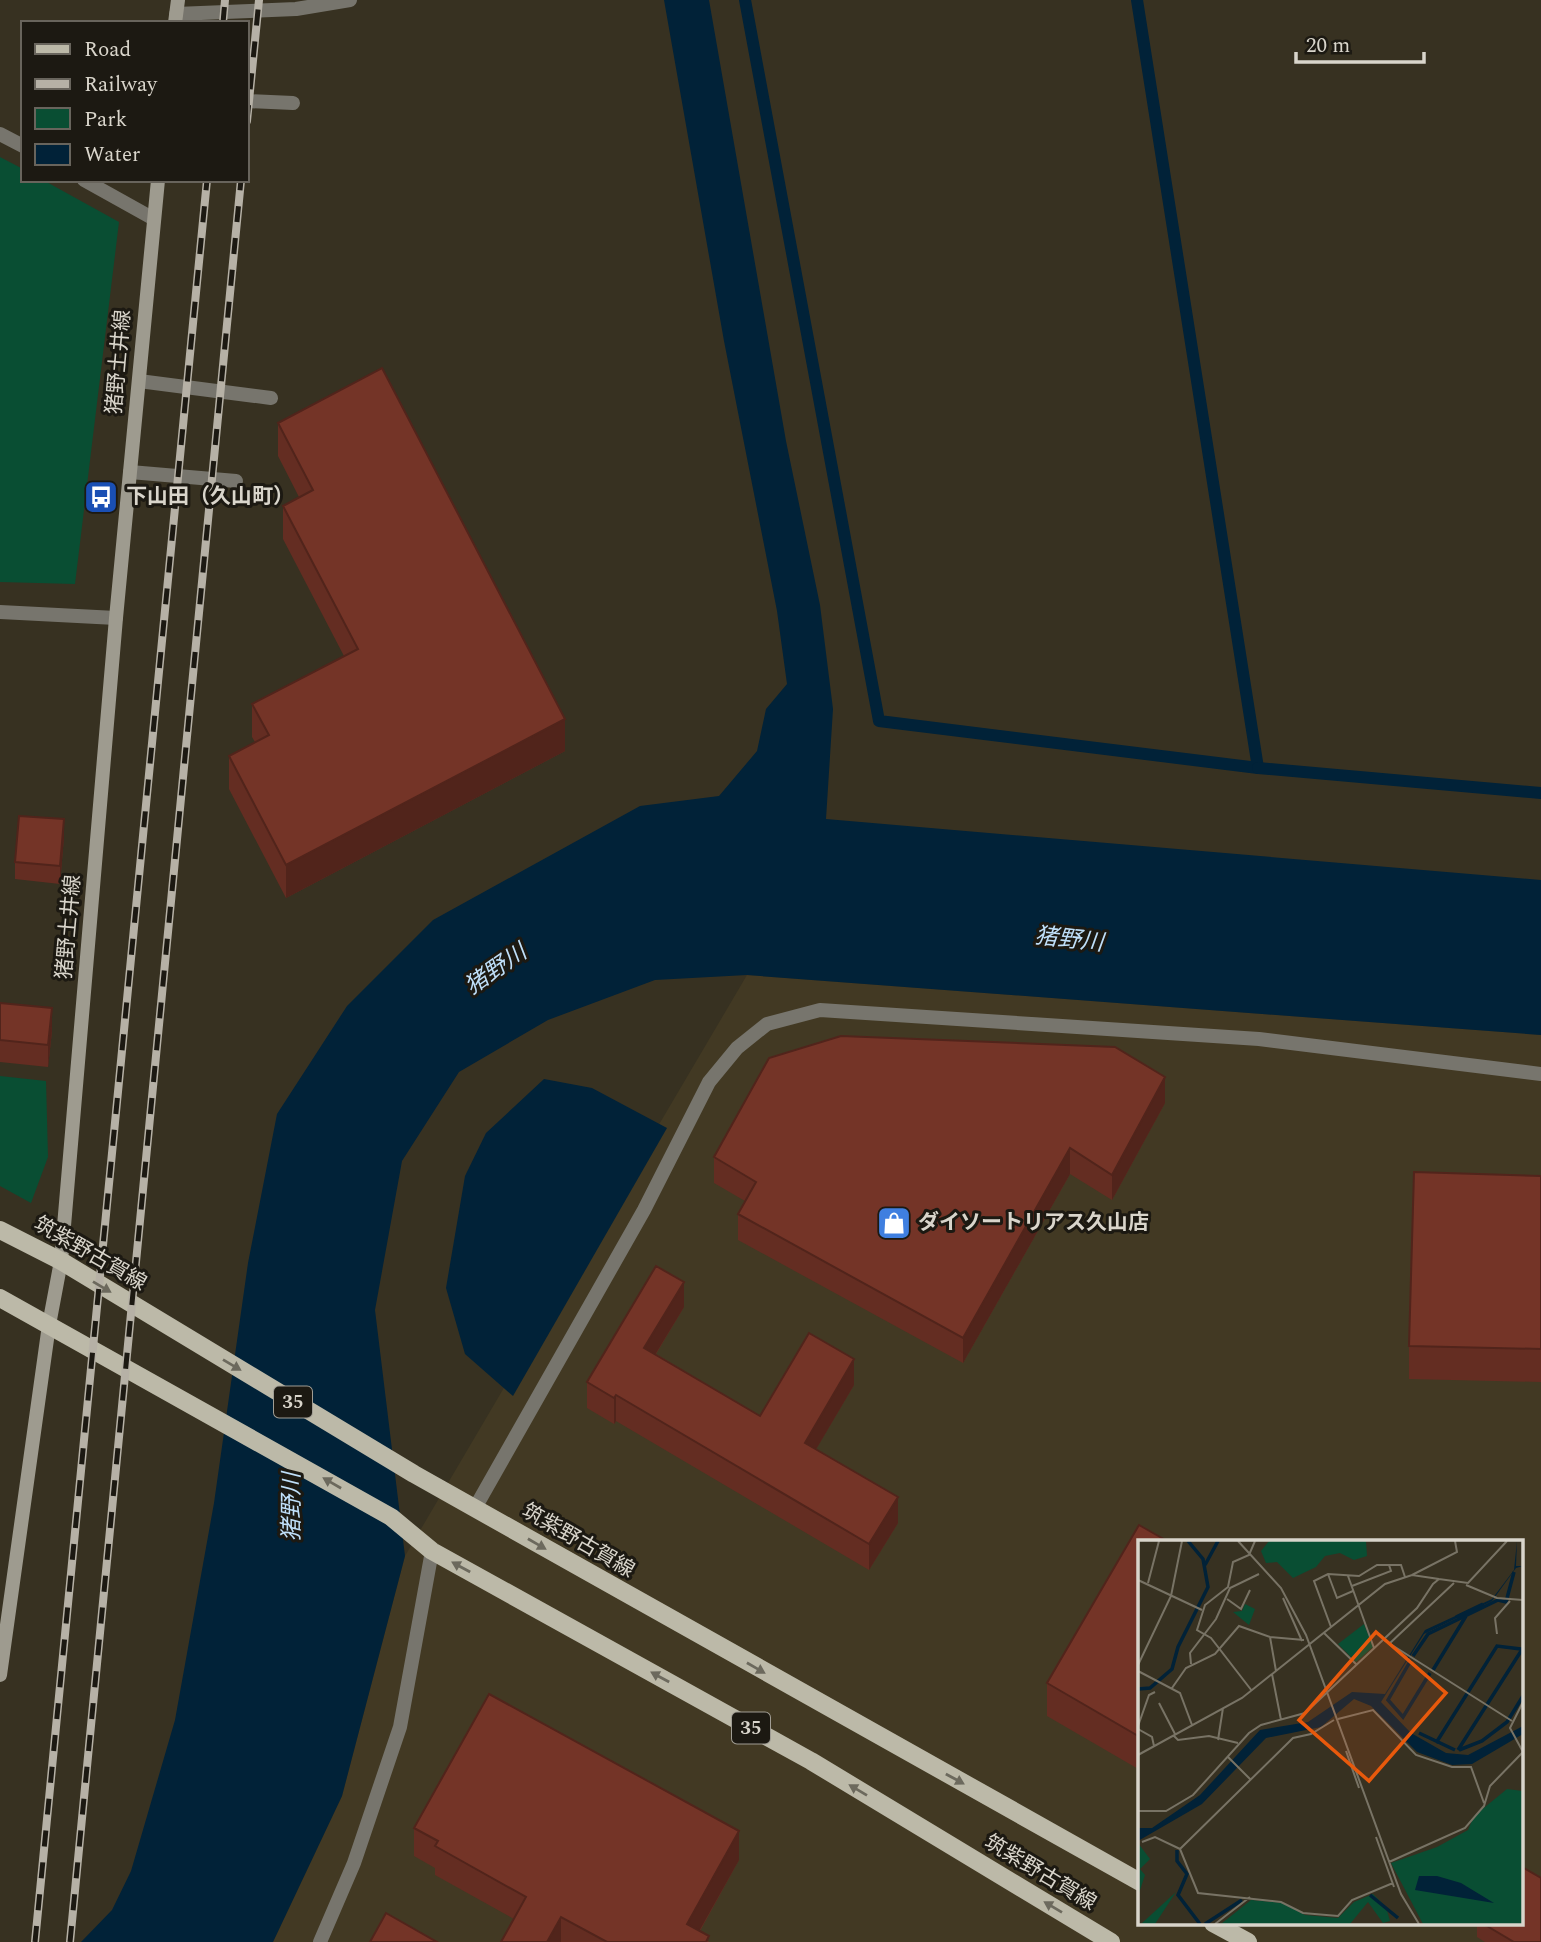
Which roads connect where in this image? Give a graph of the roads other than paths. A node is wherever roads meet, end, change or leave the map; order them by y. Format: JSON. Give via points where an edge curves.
{"nodes":[{"id":1,"x":350,"y":0,"type":"edge"},
{"id":2,"x":296,"y":5,"type":"edge"},
{"id":3,"x":176,"y":12,"type":"edge"},
{"id":4,"x":248,"y":101,"type":"edge"},
{"id":5,"x":293,"y":103,"type":"dead end"},
{"id":6,"x":0,"y":134,"type":"edge"},
{"id":7,"x":21,"y":145,"type":"edge"},
{"id":8,"x":88,"y":182,"type":"edge"},
{"id":9,"x":158,"y":182,"type":"edge"},
{"id":10,"x":154,"y":219,"type":"junction"},
{"id":11,"x":139,"y":381,"type":"junction"},
{"id":12,"x":271,"y":398,"type":"dead end"},
{"id":13,"x":130,"y":472,"type":"junction"},
{"id":14,"x":236,"y":481,"type":"dead end"},
{"id":15,"x":0,"y":612,"type":"edge"},
{"id":16,"x":116,"y":618,"type":"junction"},
{"id":17,"x":1541,"y":1074,"type":"edge"},
{"id":18,"x":0,"y":1230,"type":"edge"},
{"id":19,"x":61,"y":1262,"type":"junction"},
{"id":20,"x":0,"y":1298,"type":"edge"},
{"id":21,"x":49,"y":1325,"type":"junction"},
{"id":22,"x":475,"y":1508,"type":"junction"},
{"id":23,"x":432,"y":1551,"type":"junction"},
{"id":24,"x":0,"y":1675,"type":"edge"},
{"id":25,"x":1138,"y":1881,"type":"edge"},
{"id":26,"x":1215,"y":1924,"type":"edge"},
{"id":27,"x":320,"y":1942,"type":"edge"},
{"id":28,"x":1111,"y":1942,"type":"edge"},
{"id":29,"x":1248,"y":1942,"type":"edge"}],
"edges":[{"from":1,"to":2,"type":"street"},
{"from":2,"to":3,"type":"street"},
{"from":4,"to":5,"type":"street"},
{"from":6,"to":7,"type":"street"},
{"from":8,"to":10,"type":"street"},
{"from":9,"to":10,"type":"main road","name":"猪野土井線"},
{"from":10,"to":11,"type":"main road","name":"猪野土井線"},
{"from":11,"to":12,"type":"street"},
{"from":11,"to":13,"type":"main road","name":"猪野土井線"},
{"from":13,"to":14,"type":"street"},
{"from":13,"to":16,"type":"main road","name":"猪野土井線"},
{"from":15,"to":16,"type":"street"},
{"from":16,"to":19,"type":"main road","name":"猪野土井線"},
{"from":17,"to":22,"type":"street","via":[[1259,1039],[820,1010],[767,1024],[737,1048],[709,1082],[644,1210]]},
{"from":18,"to":19,"type":"main road","name":"筑紫野古賀線","number":"35"},
{"from":19,"to":21,"type":"main road","name":"猪野土井線"},
{"from":19,"to":22,"type":"main road","name":"筑紫野古賀線","number":"35","one_way":true},
{"from":20,"to":21,"type":"main road","name":"筑紫野古賀線","number":"35"},
{"from":23,"to":21,"type":"main road","name":"筑紫野古賀線","number":"35","one_way":true,"via":[[391,1517]]},
{"from":21,"to":24,"type":"main road","name":"猪野土井線"},
{"from":22,"to":25,"type":"main road","name":"筑紫野古賀線","number":"35","one_way":true},
{"from":23,"to":27,"type":"street","via":[[400,1727],[354,1863]]},
{"from":28,"to":23,"type":"main road","name":"筑紫野古賀線","number":"35","one_way":true,"via":[[811,1761]]},
{"from":26,"to":29,"type":"main road"}]}
